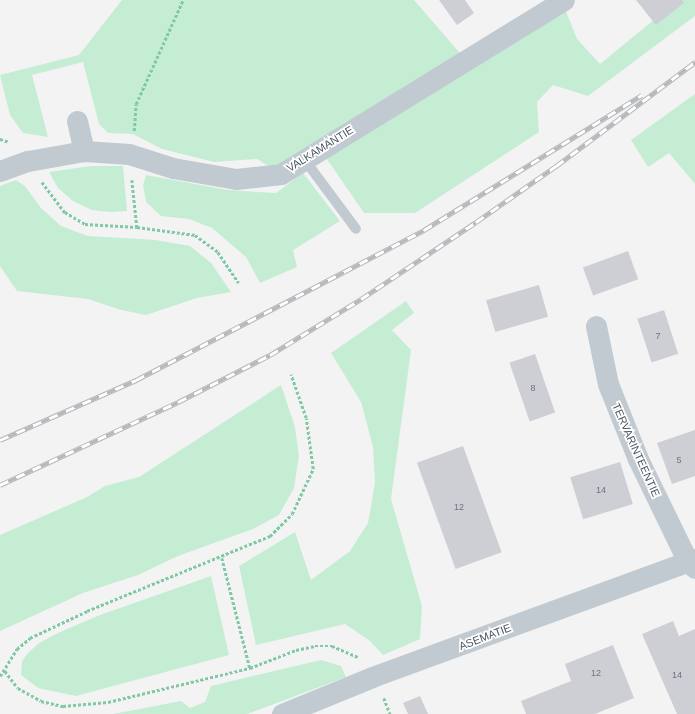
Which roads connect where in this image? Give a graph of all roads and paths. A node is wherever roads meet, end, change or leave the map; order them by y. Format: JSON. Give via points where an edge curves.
{"nodes":[{"id":1,"x":183,"y":0,"type":"edge"},
{"id":2,"x":564,"y":0,"type":"edge"},
{"id":3,"x":77,"y":121,"type":"dead end"},
{"id":4,"x":0,"y":139,"type":"edge"},
{"id":5,"x":84,"y":151,"type":"junction"},
{"id":6,"x":129,"y":154,"type":"junction"},
{"id":7,"x":304,"y":159,"type":"junction"},
{"id":8,"x":28,"y":160,"type":"junction"},
{"id":9,"x":0,"y":171,"type":"edge"},
{"id":10,"x":137,"y":227,"type":"junction"},
{"id":11,"x":356,"y":229,"type":"dead end"},
{"id":12,"x":239,"y":283,"type":"dead end"},
{"id":13,"x":596,"y":326,"type":"dead end"},
{"id":14,"x":291,"y":375,"type":"dead end"},
{"id":15,"x":222,"y":558,"type":"junction"},
{"id":16,"x":693,"y":563,"type":"edge"},
{"id":17,"x":250,"y":668,"type":"junction"},
{"id":18,"x":5,"y":671,"type":"junction"},
{"id":19,"x":0,"y":676,"type":"edge"},
{"id":20,"x":376,"y":684,"type":"junction"},
{"id":21,"x":282,"y":714,"type":"edge"},
{"id":22,"x":390,"y":714,"type":"edge"}],
"edges":[{"from":1,"to":6,"type":"path","via":[[136,104]]},
{"from":2,"to":7,"type":"street","name":"VALKAMANTIE"},
{"from":3,"to":5,"type":"street"},
{"from":4,"to":8,"type":"path","via":[[13,144]]},
{"from":5,"to":6,"type":"street","name":"VALKAMANTIE"},
{"from":5,"to":8,"type":"street","name":"VALKAMANTIE"},
{"from":6,"to":7,"type":"street","name":"VALKAMANTIE","via":[[172,168],[236,179],[281,174]]},
{"from":6,"to":10,"type":"path"},
{"from":7,"to":11,"type":"lane"},
{"from":8,"to":9,"type":"street","name":"VALKAMANTIE"},
{"from":8,"to":10,"type":"path","via":[[65,212],[85,224]]},
{"from":10,"to":12,"type":"path","via":[[195,235],[218,252]]},
{"from":13,"to":16,"type":"street","name":"TERVARINTEENTIE","via":[[608,384],[638,459]]},
{"from":14,"to":15,"type":"path","via":[[306,418],[313,469],[292,514],[270,536]]},
{"from":15,"to":17,"type":"path"},
{"from":15,"to":18,"type":"path","via":[[87,611],[30,638],[7,662]]},
{"from":16,"to":20,"type":"street","name":"ASEMATIE"},
{"from":17,"to":18,"type":"path","via":[[108,702],[63,706],[41,702],[18,688]]},
{"from":17,"to":20,"type":"path","via":[[296,650],[332,646],[361,658]]},
{"from":18,"to":19,"type":"path"},
{"from":20,"to":21,"type":"street","name":"ASEMATIE"},
{"from":20,"to":22,"type":"path"}]}
